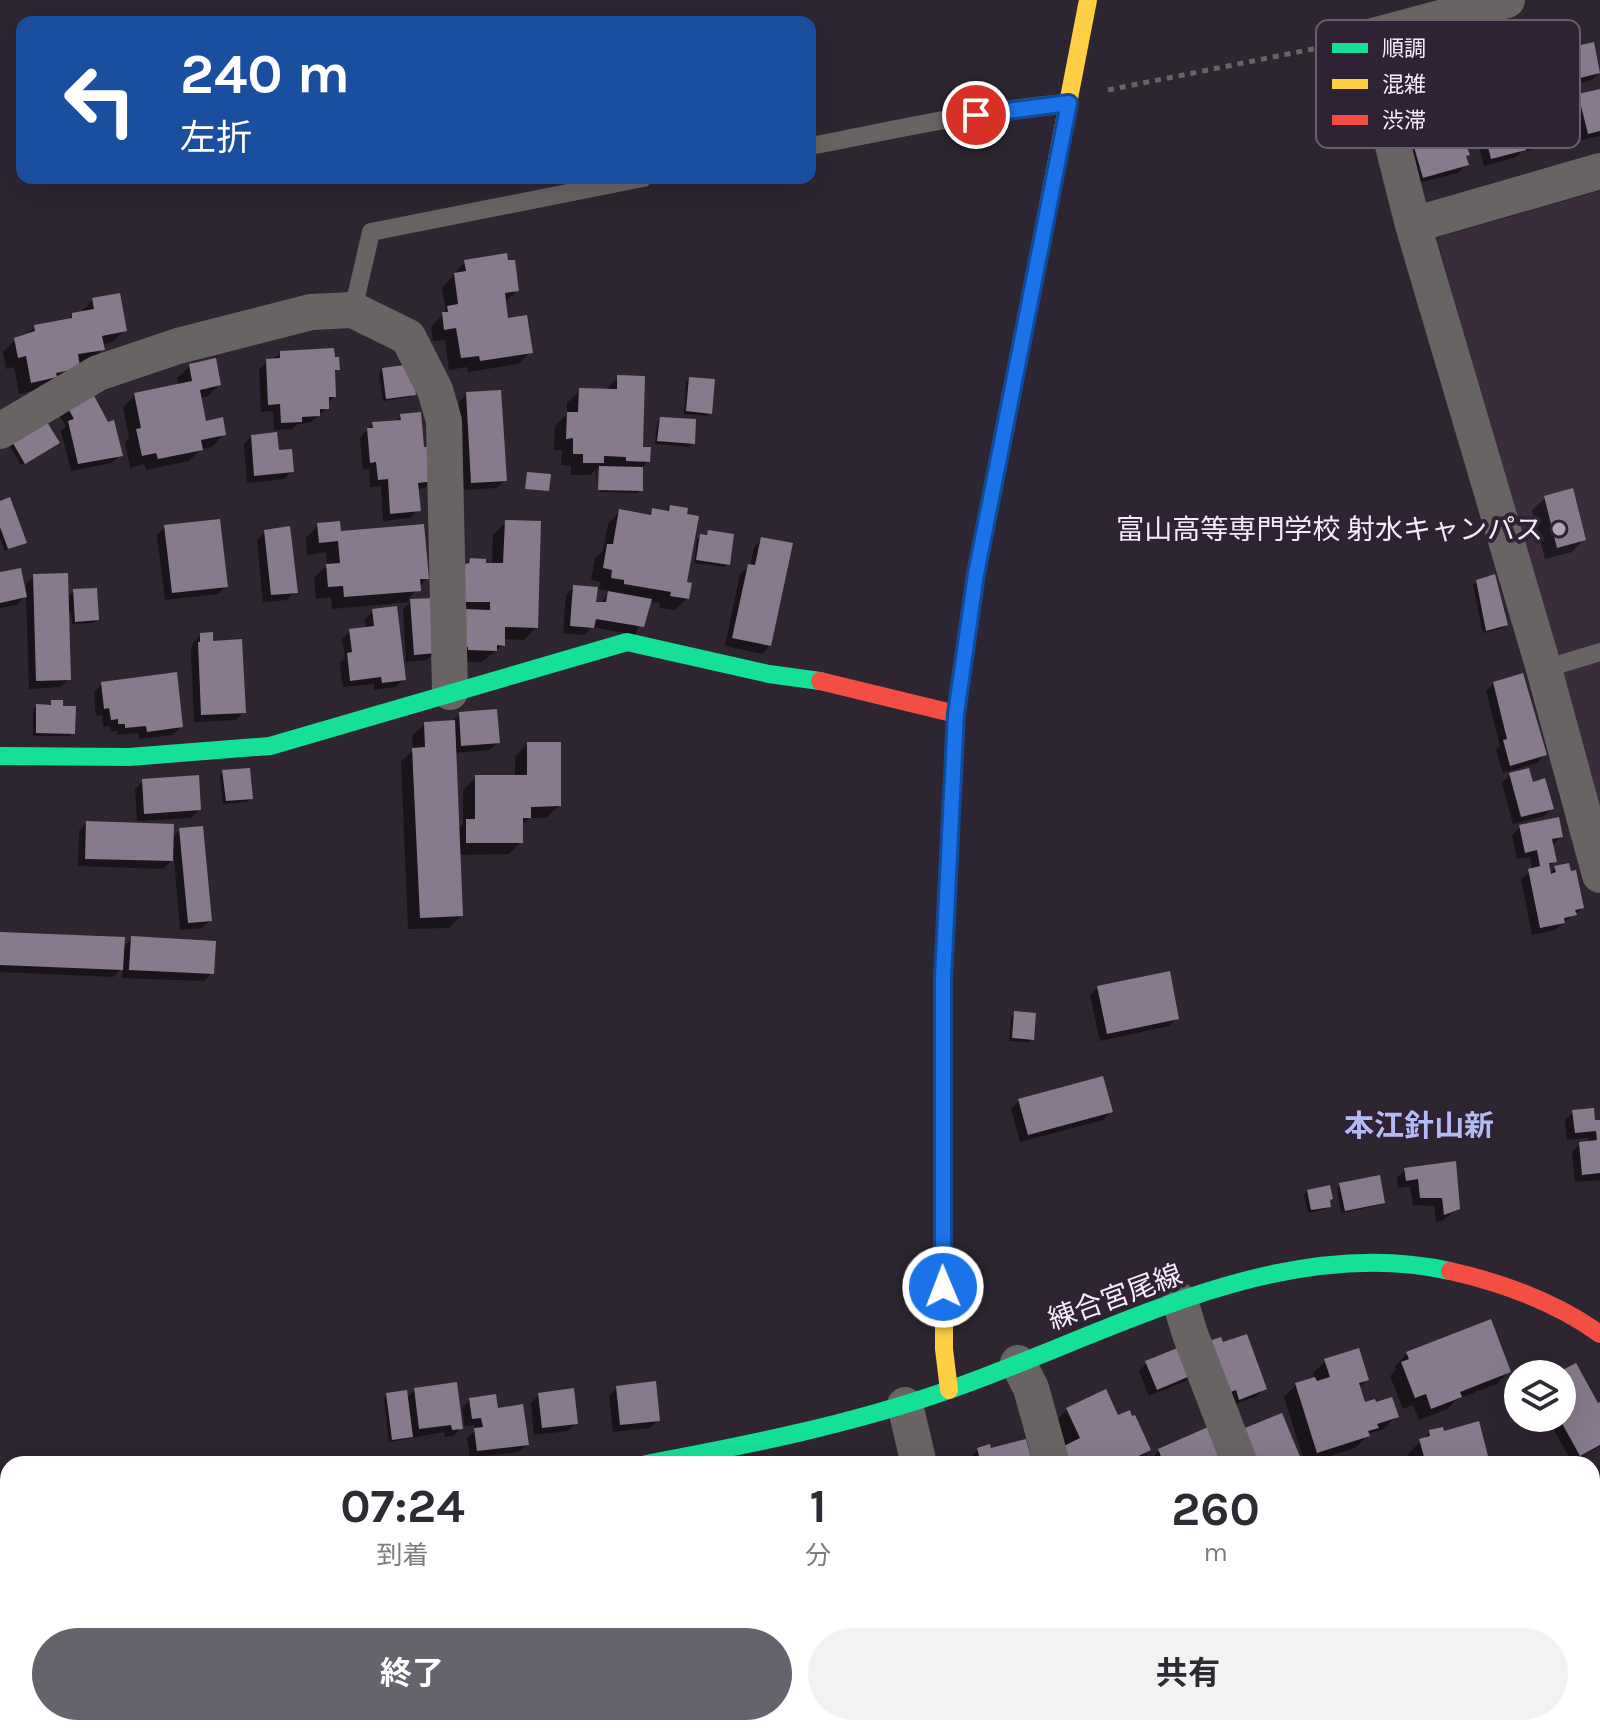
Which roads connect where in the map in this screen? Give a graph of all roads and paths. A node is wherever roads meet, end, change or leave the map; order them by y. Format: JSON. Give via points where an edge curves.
{"nodes":[{"id":1,"x":1088,"y":0,"type":"edge"},
{"id":2,"x":1507,"y":0,"type":"edge"},
{"id":3,"x":1433,"y":20,"type":"edge"},
{"id":4,"x":1316,"y":48,"type":"edge"},
{"id":5,"x":1069,"y":103,"type":"junction"},
{"id":6,"x":816,"y":145,"type":"edge"},
{"id":7,"x":1394,"y":148,"type":"edge"},
{"id":8,"x":1600,"y":171,"type":"edge"},
{"id":9,"x":613,"y":184,"type":"edge"},
{"id":10,"x":1413,"y":225,"type":"junction"},
{"id":11,"x":353,"y":310,"type":"junction"},
{"id":12,"x":0,"y":431,"type":"edge"},
{"id":13,"x":1600,"y":652,"type":"edge"},
{"id":14,"x":1544,"y":669,"type":"junction"},
{"id":15,"x":450,"y":692,"type":"junction"},
{"id":16,"x":956,"y":714,"type":"junction"},
{"id":17,"x":0,"y":756,"type":"edge"},
{"id":18,"x":1600,"y":875,"type":"edge"},
{"id":19,"x":1180,"y":1301,"type":"junction"},
{"id":20,"x":1600,"y":1334,"type":"edge"},
{"id":21,"x":1018,"y":1363,"type":"junction"},
{"id":22,"x":949,"y":1390,"type":"junction"},
{"id":23,"x":905,"y":1405,"type":"junction"},
{"id":24,"x":687,"y":1456,"type":"edge"},
{"id":25,"x":917,"y":1456,"type":"edge"},
{"id":26,"x":1050,"y":1456,"type":"edge"},
{"id":27,"x":1237,"y":1456,"type":"edge"}],
"edges":[{"from":1,"to":5,"type":"street"},
{"from":2,"to":3,"type":"street"},
{"from":4,"to":5,"type":"path","via":[[1095,93]]},
{"from":5,"to":6,"type":"lane"},
{"from":5,"to":16,"type":"street","via":[[976,574]]},
{"from":7,"to":10,"type":"street"},
{"from":8,"to":10,"type":"street"},
{"from":9,"to":11,"type":"lane","via":[[371,232]]},
{"from":10,"to":14,"type":"street"},
{"from":11,"to":12,"type":"street","via":[[311,312],[98,373]]},
{"from":11,"to":15,"type":"street","via":[[408,337],[444,421]]},
{"from":13,"to":14,"type":"lane"},
{"from":14,"to":18,"type":"street"},
{"from":15,"to":16,"type":"street","via":[[627,642]]},
{"from":15,"to":17,"type":"street","via":[[270,746],[129,757]]},
{"from":16,"to":22,"type":"street","via":[[943,993],[944,1349]]},
{"from":19,"to":20,"type":"street","name":"練合宮尾線","via":[[1318,1266],[1390,1260],[1485,1279],[1573,1313]]},
{"from":19,"to":21,"type":"street","name":"練合宮尾線"},
{"from":19,"to":27,"type":"street"},
{"from":21,"to":22,"type":"street","name":"練合宮尾線"},
{"from":21,"to":26,"type":"street","via":[[1031,1388]]},
{"from":22,"to":23,"type":"street","name":"練合宮尾線"},
{"from":23,"to":24,"type":"street","name":"練合宮尾線"},
{"from":23,"to":25,"type":"street"}]}
